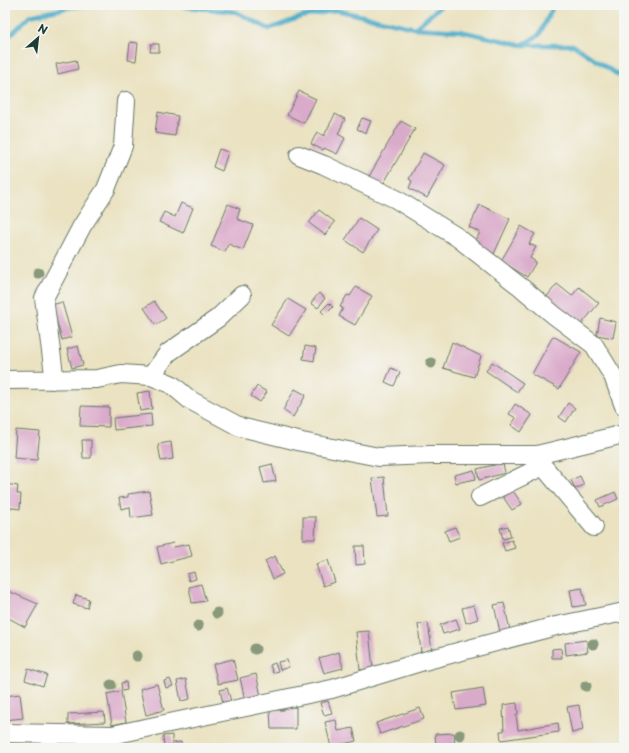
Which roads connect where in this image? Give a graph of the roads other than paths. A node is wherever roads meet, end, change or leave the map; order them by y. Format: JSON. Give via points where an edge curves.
{"nodes":[{"id":1,"x":126,"y":101,"type":"dead end"},
{"id":2,"x":299,"y":155,"type":"dead end"},
{"id":3,"x":242,"y":295,"type":"dead end"},
{"id":4,"x":151,"y":376,"type":"junction"},
{"id":5,"x":5,"y":380,"type":"edge"},
{"id":6,"x":52,"y":380,"type":"junction"},
{"id":7,"x":624,"y":406,"type":"edge"},
{"id":8,"x":624,"y":434,"type":"edge"},
{"id":9,"x":540,"y":460,"type":"junction"},
{"id":10,"x":480,"y":497,"type":"dead end"},
{"id":11,"x":594,"y":527,"type":"dead end"},
{"id":12,"x":624,"y":612,"type":"edge"},
{"id":13,"x":5,"y":732,"type":"edge"}],
"edges":[{"from":1,"to":6,"type":"street","via":[[122,146],[106,189],[82,226],[44,298],[54,374]]},
{"from":2,"to":7,"type":"street","via":[[396,199],[457,237],[594,344],[613,376]]},
{"from":3,"to":4,"type":"street","via":[[218,318],[168,353]]},
{"from":4,"to":6,"type":"street","via":[[121,374],[97,379]]},
{"from":4,"to":9,"type":"street","via":[[171,384],[190,400],[240,427],[302,442],[379,456],[431,455]]},
{"from":5,"to":6,"type":"street"},
{"from":8,"to":9,"type":"street"},
{"from":9,"to":10,"type":"street"},
{"from":9,"to":11,"type":"street"},
{"from":12,"to":13,"type":"street","via":[[556,626],[424,661],[332,689],[112,735]]}]}
